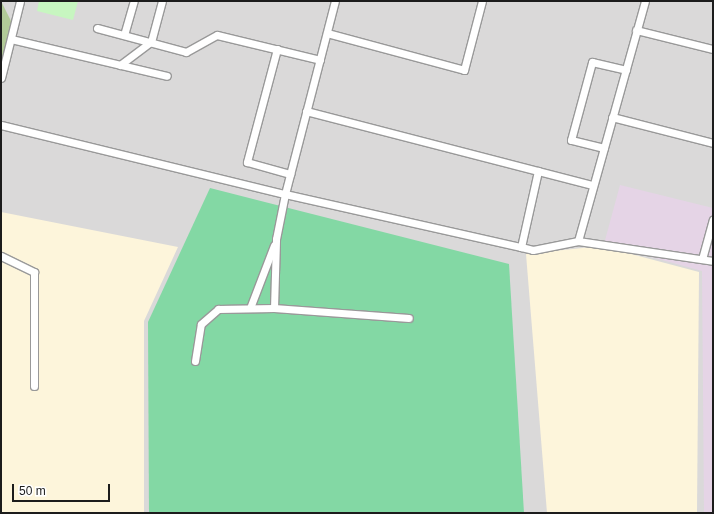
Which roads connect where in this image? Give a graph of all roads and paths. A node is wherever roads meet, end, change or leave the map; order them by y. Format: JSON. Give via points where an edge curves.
{"nodes":[{"id":1,"x":20,"y":1,"type":"edge"},
{"id":2,"x":134,"y":1,"type":"edge"},
{"id":3,"x":162,"y":1,"type":"edge"},
{"id":4,"x":335,"y":1,"type":"edge"},
{"id":5,"x":482,"y":1,"type":"edge"},
{"id":6,"x":645,"y":1,"type":"edge"},
{"id":7,"x":97,"y":28,"type":"dead end"},
{"id":8,"x":636,"y":30,"type":"junction"},
{"id":9,"x":327,"y":33,"type":"junction"},
{"id":10,"x":124,"y":35,"type":"junction"},
{"id":11,"x":11,"y":39,"type":"junction"},
{"id":12,"x":151,"y":42,"type":"junction"},
{"id":13,"x":277,"y":49,"type":"junction"},
{"id":14,"x":713,"y":49,"type":"edge"},
{"id":15,"x":320,"y":60,"type":"junction"},
{"id":16,"x":120,"y":65,"type":"junction"},
{"id":17,"x":626,"y":70,"type":"junction"},
{"id":18,"x":167,"y":76,"type":"dead end"},
{"id":19,"x":1,"y":78,"type":"edge"},
{"id":20,"x":306,"y":111,"type":"junction"},
{"id":21,"x":612,"y":117,"type":"junction"},
{"id":22,"x":1,"y":125,"type":"edge"},
{"id":23,"x":713,"y":143,"type":"edge"},
{"id":24,"x":604,"y":148,"type":"junction"},
{"id":25,"x":538,"y":171,"type":"junction"},
{"id":26,"x":290,"y":174,"type":"junction"},
{"id":27,"x":593,"y":185,"type":"junction"},
{"id":28,"x":285,"y":194,"type":"junction"},
{"id":29,"x":713,"y":219,"type":"edge"},
{"id":30,"x":276,"y":239,"type":"junction"},
{"id":31,"x":578,"y":241,"type":"junction"},
{"id":32,"x":521,"y":247,"type":"junction"},
{"id":33,"x":1,"y":256,"type":"edge"},
{"id":34,"x":702,"y":259,"type":"junction"},
{"id":35,"x":713,"y":261,"type":"edge"},
{"id":36,"x":250,"y":308,"type":"junction"},
{"id":37,"x":274,"y":308,"type":"junction"},
{"id":38,"x":409,"y":318,"type":"dead end"},
{"id":39,"x":195,"y":361,"type":"dead end"},
{"id":40,"x":34,"y":386,"type":"dead end"}],
"edges":[{"from":1,"to":11,"type":"lane"},
{"from":2,"to":10,"type":"lane"},
{"from":3,"to":12,"type":"lane"},
{"from":4,"to":9,"type":"lane"},
{"from":5,"to":9,"type":"lane","via":[[464,70]]},
{"from":6,"to":8,"type":"lane"},
{"from":7,"to":10,"type":"lane"},
{"from":8,"to":14,"type":"lane"},
{"from":8,"to":17,"type":"lane"},
{"from":9,"to":15,"type":"lane"},
{"from":10,"to":12,"type":"lane"},
{"from":11,"to":16,"type":"lane"},
{"from":11,"to":19,"type":"lane"},
{"from":12,"to":13,"type":"lane","via":[[186,52],[218,35]]},
{"from":12,"to":16,"type":"lane"},
{"from":13,"to":15,"type":"lane"},
{"from":13,"to":26,"type":"lane","via":[[247,162]]},
{"from":15,"to":20,"type":"lane"},
{"from":16,"to":18,"type":"lane"},
{"from":17,"to":21,"type":"lane"},
{"from":17,"to":24,"type":"lane","via":[[592,62],[571,140]]},
{"from":20,"to":25,"type":"lane"},
{"from":20,"to":26,"type":"lane"},
{"from":21,"to":23,"type":"lane"},
{"from":21,"to":24,"type":"lane"},
{"from":22,"to":28,"type":"lane"},
{"from":24,"to":27,"type":"lane"},
{"from":25,"to":27,"type":"lane"},
{"from":25,"to":32,"type":"lane"},
{"from":26,"to":28,"type":"lane"},
{"from":27,"to":31,"type":"lane"},
{"from":28,"to":30,"type":"lane"},
{"from":28,"to":32,"type":"lane"},
{"from":29,"to":34,"type":"lane"},
{"from":30,"to":36,"type":"lane"},
{"from":30,"to":37,"type":"lane"},
{"from":31,"to":32,"type":"lane","via":[[533,250]]},
{"from":31,"to":34,"type":"lane"},
{"from":33,"to":40,"type":"lane","via":[[34,272]]},
{"from":34,"to":35,"type":"lane"},
{"from":36,"to":37,"type":"lane"},
{"from":36,"to":39,"type":"lane","via":[[218,309],[201,324]]},
{"from":37,"to":38,"type":"lane"}]}
